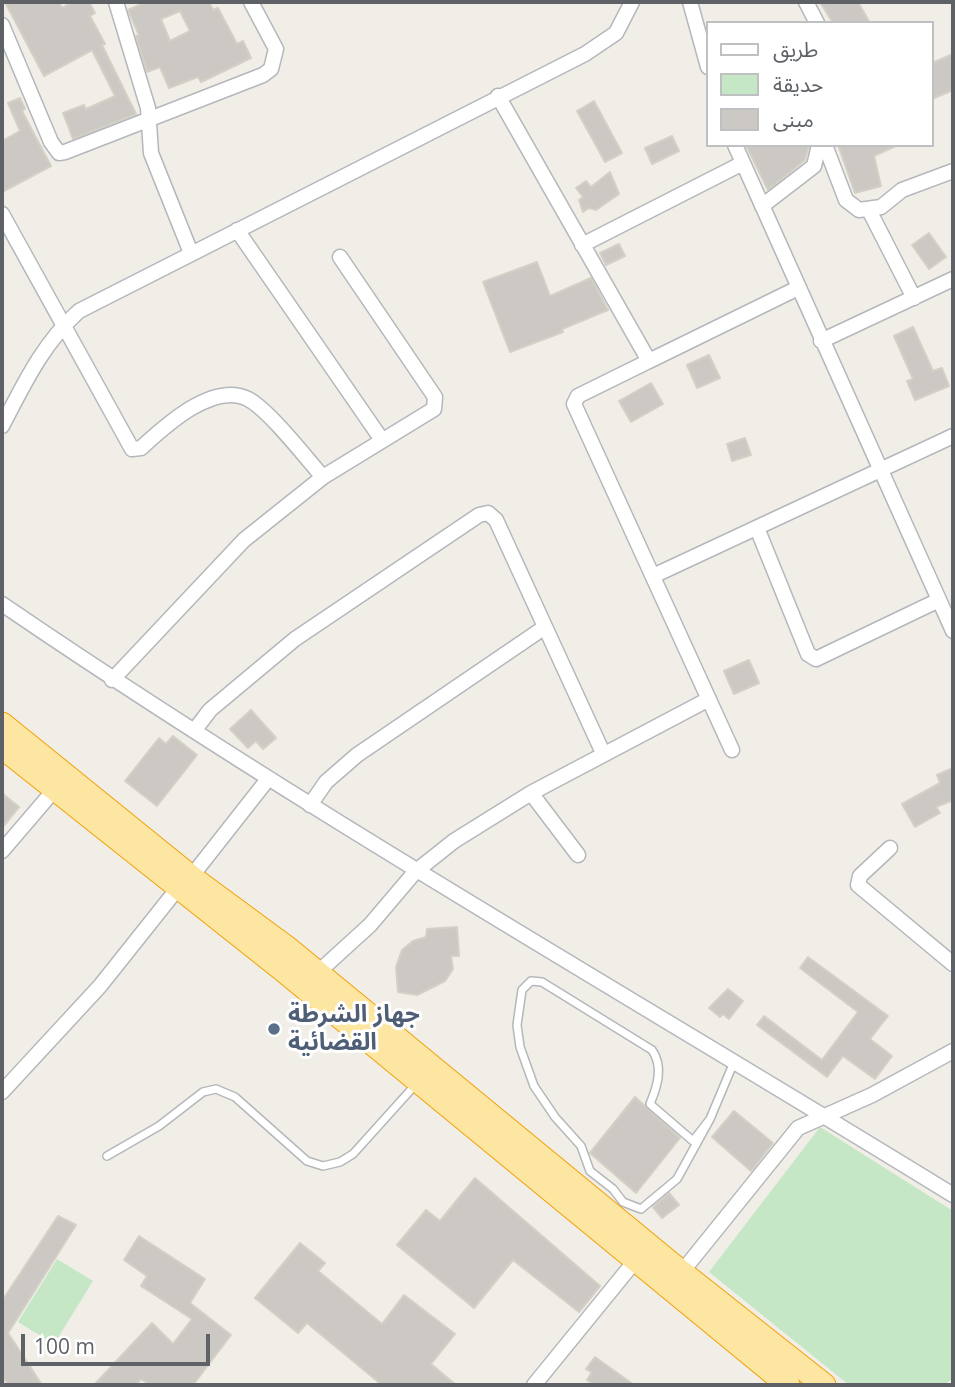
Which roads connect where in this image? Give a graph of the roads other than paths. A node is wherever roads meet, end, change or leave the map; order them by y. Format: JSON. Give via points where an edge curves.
{"nodes":[{"id":1,"x":116,"y":2,"type":"edge"},
{"id":2,"x":251,"y":2,"type":"edge"},
{"id":3,"x":632,"y":2,"type":"edge"},
{"id":4,"x":690,"y":2,"type":"edge"},
{"id":5,"x":806,"y":2,"type":"edge"},
{"id":6,"x":816,"y":21,"type":"edge"},
{"id":7,"x":2,"y":25,"type":"edge"},
{"id":8,"x":8,"y":56,"type":"edge"},
{"id":9,"x":706,"y":60,"type":"edge"},
{"id":10,"x":498,"y":96,"type":"junction"},
{"id":11,"x":149,"y":119,"type":"junction"},
{"id":12,"x":736,"y":147,"type":"edge"},
{"id":13,"x":819,"y":147,"type":"edge"},
{"id":14,"x":826,"y":147,"type":"edge"},
{"id":15,"x":743,"y":163,"type":"junction"},
{"id":16,"x":953,"y":171,"type":"edge"},
{"id":17,"x":762,"y":206,"type":"junction"},
{"id":18,"x":869,"y":210,"type":"junction"},
{"id":19,"x":2,"y":214,"type":"edge"},
{"id":20,"x":237,"y":230,"type":"junction"},
{"id":21,"x":582,"y":245,"type":"junction"},
{"id":22,"x":191,"y":253,"type":"junction"},
{"id":23,"x":340,"y":257,"type":"dead end"},
{"id":24,"x":953,"y":279,"type":"edge"},
{"id":25,"x":797,"y":288,"type":"junction"},
{"id":26,"x":914,"y":298,"type":"junction"},
{"id":27,"x":64,"y":324,"type":"junction"},
{"id":28,"x":821,"y":341,"type":"junction"},
{"id":29,"x":649,"y":362,"type":"junction"},
{"id":30,"x":2,"y":426,"type":"edge"},
{"id":31,"x":953,"y":436,"type":"edge"},
{"id":32,"x":382,"y":440,"type":"junction"},
{"id":33,"x":879,"y":470,"type":"junction"},
{"id":34,"x":323,"y":477,"type":"junction"},
{"id":35,"x":757,"y":528,"type":"junction"},
{"id":36,"x":653,"y":576,"type":"junction"},
{"id":37,"x":939,"y":600,"type":"junction"},
{"id":38,"x":2,"y":604,"type":"edge"},
{"id":39,"x":545,"y":627,"type":"junction"},
{"id":40,"x":953,"y":631,"type":"edge"},
{"id":41,"x":113,"y":680,"type":"junction"},
{"id":42,"x":709,"y":699,"type":"junction"},
{"id":43,"x":2,"y":724,"type":"edge"},
{"id":44,"x":194,"y":731,"type":"junction"},
{"id":45,"x":2,"y":747,"type":"edge"},
{"id":46,"x":732,"y":750,"type":"dead end"},
{"id":47,"x":603,"y":753,"type":"junction"},
{"id":48,"x":268,"y":779,"type":"junction"},
{"id":49,"x":55,"y":789,"type":"junction"},
{"id":50,"x":531,"y":793,"type":"junction"},
{"id":51,"x":310,"y":805,"type":"junction"},
{"id":52,"x":890,"y":848,"type":"dead end"},
{"id":53,"x":2,"y":851,"type":"edge"},
{"id":54,"x":578,"y":855,"type":"dead end"},
{"id":55,"x":415,"y":872,"type":"junction"},
{"id":56,"x":184,"y":882,"type":"junction"},
{"id":57,"x":953,"y":964,"type":"edge"},
{"id":58,"x":311,"y":980,"type":"junction"},
{"id":59,"x":953,"y":1051,"type":"edge"},
{"id":60,"x":734,"y":1062,"type":"junction"},
{"id":61,"x":417,"y":1083,"type":"junction"},
{"id":62,"x":2,"y":1092,"type":"edge"},
{"id":63,"x":824,"y":1115,"type":"junction"},
{"id":64,"x":710,"y":1119,"type":"junction"},
{"id":65,"x":107,"y":1156,"type":"dead end"},
{"id":66,"x":953,"y":1195,"type":"edge"},
{"id":67,"x":641,"y":1253,"type":"junction"},
{"id":68,"x":675,"y":1281,"type":"junction"},
{"id":69,"x":534,"y":1385,"type":"edge"},
{"id":70,"x":788,"y":1385,"type":"edge"},
{"id":71,"x":824,"y":1385,"type":"edge"}],
"edges":[{"from":1,"to":11,"type":"street"},
{"from":2,"to":11,"type":"street","via":[[276,49],[271,69]]},
{"from":3,"to":10,"type":"street","via":[[623,24],[597,47]]},
{"from":4,"to":9,"type":"street"},
{"from":5,"to":6,"type":"street"},
{"from":7,"to":8,"type":"street"},
{"from":8,"to":11,"type":"street","via":[[59,153]]},
{"from":10,"to":20,"type":"street"},
{"from":10,"to":21,"type":"street"},
{"from":11,"to":22,"type":"street","via":[[150,153]]},
{"from":12,"to":15,"type":"street"},
{"from":13,"to":17,"type":"street","via":[[814,166]]},
{"from":14,"to":18,"type":"street","via":[[846,200],[854,208]]},
{"from":15,"to":17,"type":"street"},
{"from":15,"to":21,"type":"street"},
{"from":16,"to":18,"type":"street","via":[[902,190],[881,207]]},
{"from":17,"to":25,"type":"street"},
{"from":18,"to":26,"type":"street"},
{"from":19,"to":27,"type":"street"},
{"from":20,"to":22,"type":"street"},
{"from":20,"to":32,"type":"street"},
{"from":21,"to":29,"type":"street"},
{"from":22,"to":27,"type":"street","via":[[102,297]]},
{"from":23,"to":32,"type":"street","via":[[436,402],[430,412]]},
{"from":24,"to":26,"type":"street"},
{"from":25,"to":28,"type":"street"},
{"from":25,"to":29,"type":"street"},
{"from":26,"to":28,"type":"street"},
{"from":27,"to":30,"type":"street","via":[[39,356]]},
{"from":27,"to":34,"type":"street","via":[[132,449],[141,448],[190,408],[226,396],[241,397],[257,406]]},
{"from":28,"to":33,"type":"street"},
{"from":29,"to":36,"type":"street","via":[[578,396],[574,404]]},
{"from":31,"to":33,"type":"street"},
{"from":32,"to":34,"type":"street"},
{"from":33,"to":35,"type":"street"},
{"from":33,"to":37,"type":"street"},
{"from":34,"to":41,"type":"street","via":[[244,540]]},
{"from":35,"to":36,"type":"street"},
{"from":35,"to":37,"type":"street","via":[[808,654],[816,659]]},
{"from":36,"to":42,"type":"street"},
{"from":37,"to":40,"type":"street"},
{"from":38,"to":41,"type":"street"},
{"from":39,"to":44,"type":"street","via":[[496,520],[483,513],[295,639],[210,710]]},
{"from":39,"to":47,"type":"street"},
{"from":39,"to":51,"type":"street","via":[[357,755],[326,782]]},
{"from":41,"to":44,"type":"street"},
{"from":42,"to":46,"type":"street"},
{"from":42,"to":47,"type":"street"},
{"from":43,"to":56,"type":"highway"},
{"from":44,"to":48,"type":"street"},
{"from":45,"to":49,"type":"highway"},
{"from":47,"to":50,"type":"street"},
{"from":48,"to":51,"type":"street"},
{"from":48,"to":56,"type":"street"},
{"from":49,"to":53,"type":"street"},
{"from":49,"to":56,"type":"highway"},
{"from":50,"to":54,"type":"street"},
{"from":50,"to":55,"type":"street","via":[[454,841]]},
{"from":51,"to":55,"type":"street"},
{"from":52,"to":57,"type":"street","via":[[860,876],[858,885]]},
{"from":55,"to":58,"type":"street","via":[[370,925]]},
{"from":55,"to":60,"type":"street"},
{"from":56,"to":58,"type":"highway"},
{"from":56,"to":62,"type":"street","via":[[100,986]]},
{"from":58,"to":61,"type":"highway"},
{"from":58,"to":67,"type":"highway"},
{"from":59,"to":63,"type":"street"},
{"from":60,"to":63,"type":"street"},
{"from":60,"to":64,"type":"lane"},
{"from":61,"to":65,"type":"lane","via":[[353,1154],[331,1165],[307,1161],[235,1097],[216,1089],[203,1092],[159,1126]]},
{"from":61,"to":67,"type":"highway"},
{"from":63,"to":66,"type":"street"},
{"from":63,"to":68,"type":"street","via":[[798,1128]]},
{"from":64,"to":64,"type":"lane","via":[[677,1179],[641,1209],[629,1206],[590,1171],[580,1146],[534,1086],[517,1025],[522,990],[531,981],[542,982],[652,1050],[660,1081],[650,1104],[693,1141]]},
{"from":67,"to":68,"type":"highway"},
{"from":67,"to":69,"type":"street"},
{"from":68,"to":70,"type":"highway"},
{"from":68,"to":71,"type":"highway"}]}
